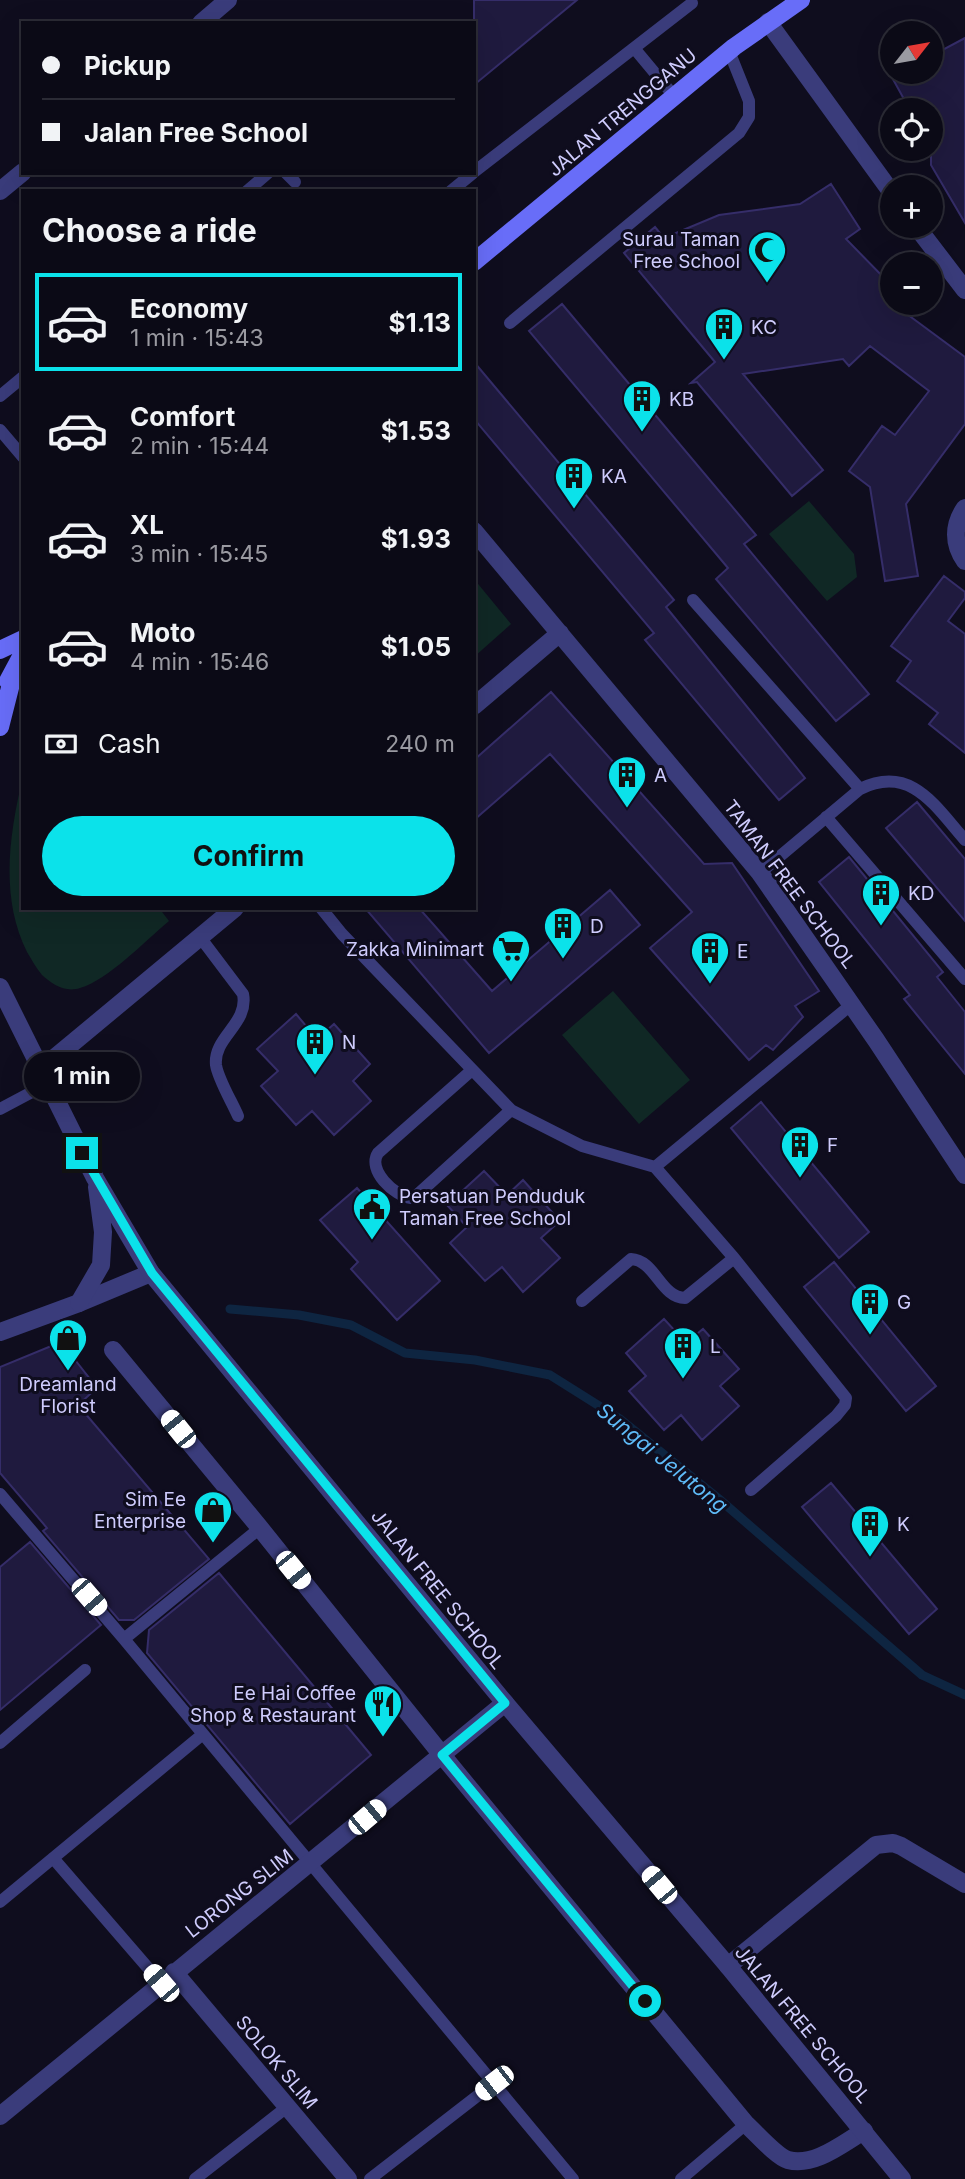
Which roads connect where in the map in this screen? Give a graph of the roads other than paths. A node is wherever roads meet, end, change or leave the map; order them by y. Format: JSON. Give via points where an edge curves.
{"nodes":[{"id":1,"x":228,"y":0,"type":"edge"},
{"id":2,"x":801,"y":0,"type":"edge"},
{"id":3,"x":692,"y":3,"type":"dead end"},
{"id":4,"x":203,"y":21,"type":"edge"},
{"id":5,"x":768,"y":22,"type":"junction"},
{"id":6,"x":634,"y":48,"type":"junction"},
{"id":7,"x":729,"y":51,"type":"junction"},
{"id":8,"x":674,"y":96,"type":"junction"},
{"id":9,"x":476,"y":171,"type":"edge"},
{"id":10,"x":266,"y":175,"type":"edge"},
{"id":11,"x":471,"y":175,"type":"edge"},
{"id":12,"x":880,"y":176,"type":"edge"},
{"id":13,"x":249,"y":189,"type":"edge"},
{"id":14,"x":453,"y":189,"type":"edge"},
{"id":15,"x":925,"y":238,"type":"edge"},
{"id":16,"x":476,"y":260,"type":"edge"},
{"id":17,"x":965,"y":290,"type":"edge"},
{"id":18,"x":510,"y":323,"type":"dead end"},
{"id":19,"x":21,"y":379,"type":"edge"},
{"id":20,"x":0,"y":396,"type":"edge"},
{"id":21,"x":0,"y":430,"type":"edge"},
{"id":22,"x":21,"y":455,"type":"edge"},
{"id":23,"x":965,"y":508,"type":"edge"},
{"id":24,"x":476,"y":533,"type":"edge"},
{"id":25,"x":965,"y":561,"type":"edge"},
{"id":26,"x":693,"y":600,"type":"dead end"},
{"id":27,"x":560,"y":634,"type":"junction"},
{"id":28,"x":21,"y":640,"type":"edge"},
{"id":29,"x":0,"y":650,"type":"edge"},
{"id":30,"x":21,"y":657,"type":"edge"},
{"id":31,"x":14,"y":671,"type":"junction"},
{"id":32,"x":0,"y":694,"type":"edge"},
{"id":33,"x":476,"y":704,"type":"edge"},
{"id":34,"x":0,"y":727,"type":"edge"},
{"id":35,"x":860,"y":789,"type":"junction"},
{"id":36,"x":826,"y":817,"type":"junction"},
{"id":37,"x":965,"y":840,"type":"edge"},
{"id":38,"x":760,"y":873,"type":"junction"},
{"id":39,"x":233,"y":910,"type":"edge"},
{"id":40,"x":323,"y":910,"type":"edge"},
{"id":41,"x":200,"y":937,"type":"junction"},
{"id":42,"x":965,"y":979,"type":"edge"},
{"id":43,"x":0,"y":987,"type":"edge"},
{"id":44,"x":852,"y":1004,"type":"junction"},
{"id":45,"x":472,"y":1070,"type":"junction"},
{"id":46,"x":43,"y":1077,"type":"junction"},
{"id":47,"x":0,"y":1109,"type":"edge"},
{"id":48,"x":511,"y":1110,"type":"junction"},
{"id":49,"x":238,"y":1116,"type":"dead end"},
{"id":50,"x":655,"y":1167,"type":"junction"},
{"id":51,"x":965,"y":1175,"type":"edge"},
{"id":52,"x":95,"y":1178,"type":"junction"},
{"id":53,"x":734,"y":1258,"type":"junction"},
{"id":54,"x":152,"y":1273,"type":"junction"},
{"id":55,"x":582,"y":1301,"type":"dead end"},
{"id":56,"x":79,"y":1303,"type":"junction"},
{"id":57,"x":0,"y":1332,"type":"edge"},
{"id":58,"x":113,"y":1350,"type":"dead end"},
{"id":59,"x":751,"y":1490,"type":"dead end"},
{"id":60,"x":0,"y":1494,"type":"edge"},
{"id":61,"x":260,"y":1528,"type":"junction"},
{"id":62,"x":124,"y":1639,"type":"junction"},
{"id":63,"x":85,"y":1670,"type":"dead end"},
{"id":64,"x":505,"y":1703,"type":"junction"},
{"id":65,"x":204,"y":1734,"type":"junction"},
{"id":66,"x":0,"y":1743,"type":"edge"},
{"id":67,"x":442,"y":1755,"type":"junction"},
{"id":68,"x":54,"y":1858,"type":"junction"},
{"id":69,"x":312,"y":1863,"type":"junction"},
{"id":70,"x":965,"y":1884,"type":"edge"},
{"id":71,"x":0,"y":1902,"type":"edge"},
{"id":72,"x":728,"y":1966,"type":"junction"},
{"id":73,"x":167,"y":1977,"type":"junction"},
{"id":74,"x":494,"y":2083,"type":"junction"},
{"id":75,"x":287,"y":2107,"type":"junction"},
{"id":76,"x":0,"y":2116,"type":"edge"},
{"id":77,"x":746,"y":2124,"type":"junction"},
{"id":78,"x":864,"y":2131,"type":"junction"},
{"id":79,"x":195,"y":2179,"type":"edge"},
{"id":80,"x":348,"y":2179,"type":"edge"},
{"id":81,"x":370,"y":2179,"type":"edge"},
{"id":82,"x":573,"y":2179,"type":"edge"},
{"id":83,"x":681,"y":2179,"type":"edge"},
{"id":84,"x":902,"y":2179,"type":"edge"}],
"edges":[{"from":1,"to":4,"type":"street"},
{"from":2,"to":5,"type":"main road","name":"JALAN TRENGGANU"},
{"from":3,"to":6,"type":"lane"},
{"from":5,"to":7,"type":"main road","name":"JALAN TRENGGANU"},
{"from":5,"to":12,"type":"street"},
{"from":6,"to":8,"type":"lane"},
{"from":6,"to":9,"type":"lane"},
{"from":7,"to":8,"type":"main road","name":"JALAN TRENGGANU"},
{"from":7,"to":18,"type":"lane","via":[[749,100],[748,117],[739,133]]},
{"from":8,"to":16,"type":"main road","name":"JALAN TRENGGANU"},
{"from":10,"to":13,"type":"lane"},
{"from":11,"to":14,"type":"lane"},
{"from":15,"to":17,"type":"street"},
{"from":19,"to":20,"type":"lane"},
{"from":21,"to":22,"type":"lane"},
{"from":23,"to":25,"type":"street","via":[[957,520],[956,540]]},
{"from":24,"to":27,"type":"street","name":"TAMAN FREE SCHOOL"},
{"from":26,"to":35,"type":"lane"},
{"from":27,"to":33,"type":"street"},
{"from":27,"to":38,"type":"street","name":"TAMAN FREE SCHOOL"},
{"from":28,"to":29,"type":"main road"},
{"from":30,"to":31,"type":"main road"},
{"from":31,"to":32,"type":"main road"},
{"from":31,"to":34,"type":"main road"},
{"from":35,"to":36,"type":"lane"},
{"from":35,"to":37,"type":"lane","via":[[876,781],[913,786]]},
{"from":36,"to":38,"type":"lane"},
{"from":36,"to":42,"type":"lane"},
{"from":38,"to":44,"type":"street","name":"TAMAN FREE SCHOOL"},
{"from":39,"to":41,"type":"street"},
{"from":40,"to":45,"type":"lane"},
{"from":41,"to":46,"type":"street"},
{"from":41,"to":49,"type":"lane","via":[[243,994],[243,1013],[220,1046],[216,1065]]},
{"from":43,"to":46,"type":"street","name":"JALAN FREE SCHOOL"},
{"from":44,"to":50,"type":"lane"},
{"from":44,"to":51,"type":"street","name":"TAMAN FREE SCHOOL"},
{"from":45,"to":48,"type":"lane"},
{"from":45,"to":48,"type":"lane","via":[[374,1159],[378,1172],[398,1194],[416,1195]]},
{"from":46,"to":47,"type":"lane"},
{"from":46,"to":52,"type":"street","name":"JALAN FREE SCHOOL"},
{"from":48,"to":50,"type":"lane","via":[[582,1146]]},
{"from":50,"to":53,"type":"lane"},
{"from":52,"to":54,"type":"street","name":"JALAN FREE SCHOOL"},
{"from":52,"to":56,"type":"street","via":[[103,1233],[101,1265]]},
{"from":53,"to":55,"type":"lane","via":[[685,1298],[673,1294],[644,1263],[631,1259]]},
{"from":53,"to":59,"type":"lane","via":[[846,1398],[836,1416]]},
{"from":54,"to":56,"type":"street"},
{"from":54,"to":64,"type":"street","name":"JALAN FREE SCHOOL"},
{"from":56,"to":57,"type":"street"},
{"from":58,"to":61,"type":"street"},
{"from":60,"to":62,"type":"lane"},
{"from":61,"to":62,"type":"lane"},
{"from":61,"to":67,"type":"street"},
{"from":62,"to":65,"type":"lane"},
{"from":63,"to":66,"type":"lane"},
{"from":64,"to":67,"type":"street","name":"LORONG SLIM"},
{"from":64,"to":72,"type":"street","name":"JALAN FREE SCHOOL"},
{"from":65,"to":68,"type":"lane"},
{"from":65,"to":69,"type":"lane"},
{"from":67,"to":69,"type":"street","name":"LORONG SLIM"},
{"from":67,"to":77,"type":"street"},
{"from":68,"to":71,"type":"lane"},
{"from":68,"to":73,"type":"lane"},
{"from":69,"to":73,"type":"street","name":"LORONG SLIM"},
{"from":69,"to":74,"type":"lane"},
{"from":70,"to":72,"type":"street","via":[[901,1846],[876,1845]]},
{"from":72,"to":78,"type":"street","name":"JALAN FREE SCHOOL"},
{"from":73,"to":75,"type":"street","name":"SOLOK SLIM"},
{"from":73,"to":76,"type":"street","name":"LORONG SLIM"},
{"from":74,"to":81,"type":"lane"},
{"from":74,"to":82,"type":"lane"},
{"from":75,"to":79,"type":"lane"},
{"from":75,"to":80,"type":"street","name":"SOLOK SLIM"},
{"from":77,"to":78,"type":"street","via":[[786,2160],[804,2161],[829,2152]]},
{"from":77,"to":83,"type":"lane"},
{"from":78,"to":84,"type":"street","name":"JALAN FREE SCHOOL"}]}
